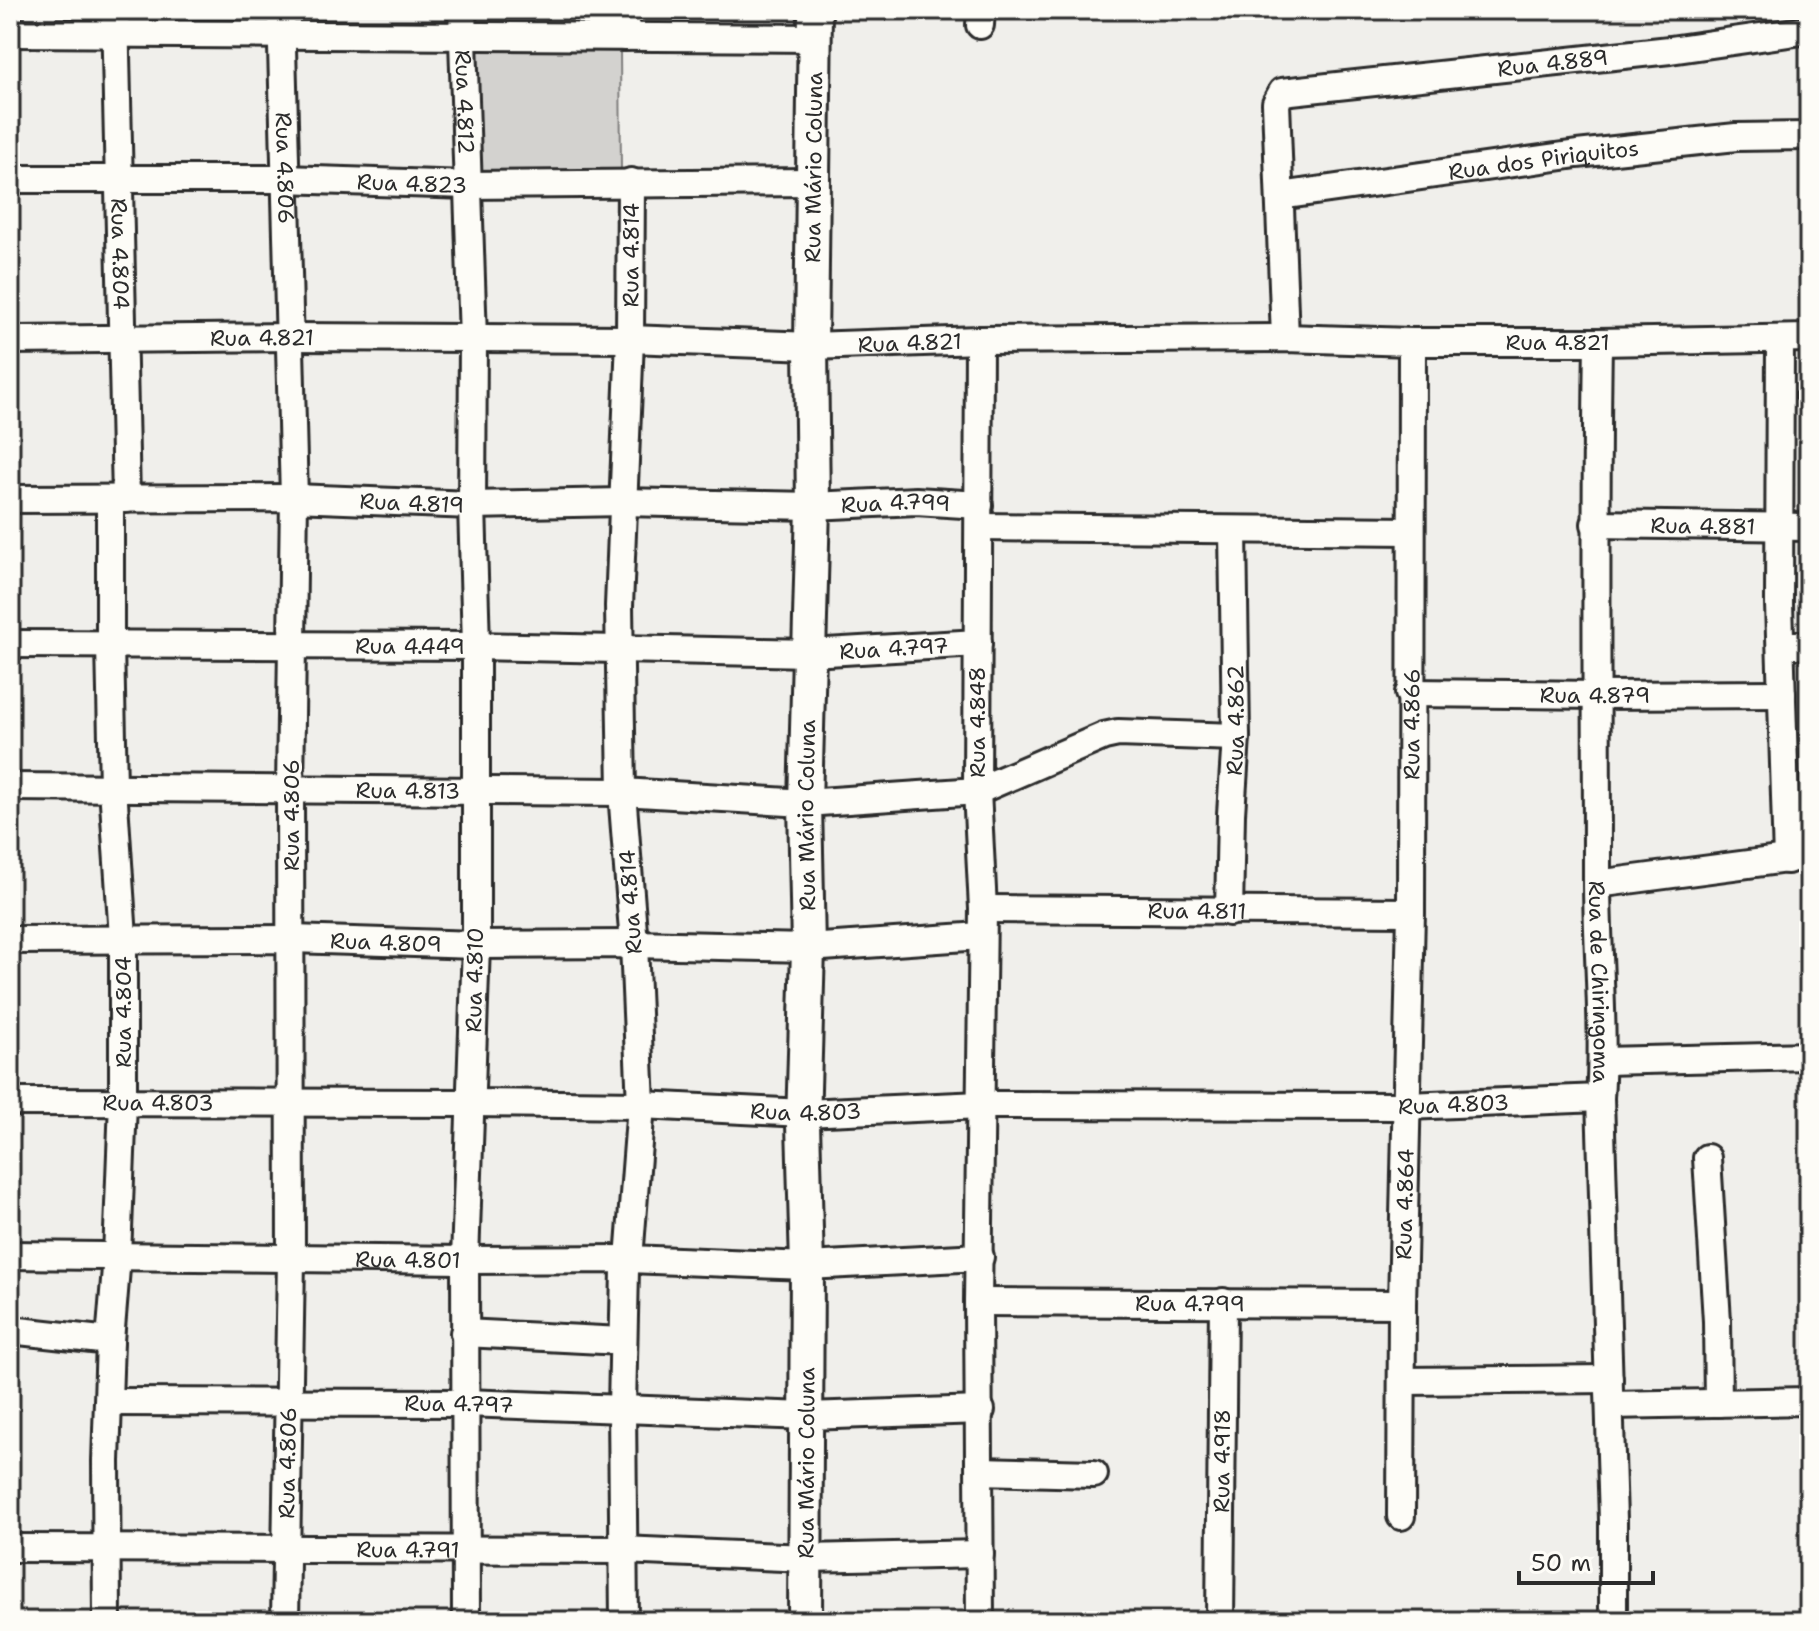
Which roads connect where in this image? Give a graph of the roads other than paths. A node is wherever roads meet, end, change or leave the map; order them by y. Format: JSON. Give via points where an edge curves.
{"nodes":[{"id":1,"x":626,"y":10,"type":"edge"},
{"id":2,"x":115,"y":22,"type":"edge"},
{"id":3,"x":281,"y":22,"type":"edge"},
{"id":4,"x":462,"y":23,"type":"edge"},
{"id":5,"x":814,"y":24,"type":"edge"},
{"id":6,"x":1809,"y":30,"type":"edge"},
{"id":7,"x":10,"y":33,"type":"edge"},
{"id":8,"x":625,"y":37,"type":"junction"},
{"id":9,"x":1809,"y":136,"type":"edge"},
{"id":10,"x":10,"y":179,"type":"edge"},
{"id":11,"x":284,"y":179,"type":"junction"},
{"id":12,"x":119,"y":181,"type":"junction"},
{"id":13,"x":631,"y":182,"type":"junction"},
{"id":14,"x":813,"y":182,"type":"junction"},
{"id":15,"x":468,"y":185,"type":"junction"},
{"id":16,"x":1280,"y":196,"type":"junction"},
{"id":17,"x":290,"y":337,"type":"junction"},
{"id":18,"x":1285,"y":338,"type":"junction"},
{"id":19,"x":1809,"y":338,"type":"edge"},
{"id":20,"x":473,"y":339,"type":"junction"},
{"id":21,"x":630,"y":339,"type":"junction"},
{"id":22,"x":1780,"y":339,"type":"junction"},
{"id":23,"x":10,"y":340,"type":"edge"},
{"id":24,"x":979,"y":340,"type":"junction"},
{"id":25,"x":121,"y":341,"type":"junction"},
{"id":26,"x":1412,"y":342,"type":"junction"},
{"id":27,"x":1598,"y":342,"type":"junction"},
{"id":28,"x":811,"y":346,"type":"junction"},
{"id":29,"x":294,"y":498,"type":"junction"},
{"id":30,"x":10,"y":499,"type":"edge"},
{"id":31,"x":118,"y":499,"type":"junction"},
{"id":32,"x":622,"y":502,"type":"junction"},
{"id":33,"x":472,"y":505,"type":"junction"},
{"id":34,"x":813,"y":506,"type":"junction"},
{"id":35,"x":979,"y":516,"type":"junction"},
{"id":36,"x":1595,"y":524,"type":"junction"},
{"id":37,"x":1778,"y":527,"type":"junction"},
{"id":38,"x":1809,"y":527,"type":"edge"},
{"id":39,"x":1233,"y":530,"type":"junction"},
{"id":40,"x":1411,"y":531,"type":"junction"},
{"id":41,"x":978,"y":643,"type":"junction"},
{"id":42,"x":10,"y":644,"type":"edge"},
{"id":43,"x":110,"y":644,"type":"junction"},
{"id":44,"x":1781,"y":645,"type":"junction"},
{"id":45,"x":1809,"y":645,"type":"edge"},
{"id":46,"x":293,"y":646,"type":"junction"},
{"id":47,"x":476,"y":646,"type":"junction"},
{"id":48,"x":621,"y":651,"type":"junction"},
{"id":49,"x":810,"y":653,"type":"junction"},
{"id":50,"x":1409,"y":693,"type":"junction"},
{"id":51,"x":1782,"y":694,"type":"junction"},
{"id":52,"x":1598,"y":695,"type":"junction"},
{"id":53,"x":1236,"y":737,"type":"junction"},
{"id":54,"x":10,"y":787,"type":"edge"},
{"id":55,"x":113,"y":787,"type":"junction"},
{"id":56,"x":290,"y":790,"type":"junction"},
{"id":57,"x":977,"y":791,"type":"junction"},
{"id":58,"x":622,"y":792,"type":"junction"},
{"id":59,"x":474,"y":793,"type":"junction"},
{"id":60,"x":805,"y":803,"type":"junction"},
{"id":61,"x":1798,"y":858,"type":"edge"},
{"id":62,"x":1597,"y":884,"type":"junction"},
{"id":63,"x":983,"y":909,"type":"junction"},
{"id":64,"x":1229,"y":912,"type":"junction"},
{"id":65,"x":1411,"y":912,"type":"junction"},
{"id":66,"x":981,"y":936,"type":"junction"},
{"id":67,"x":123,"y":938,"type":"junction"},
{"id":68,"x":292,"y":939,"type":"junction"},
{"id":69,"x":10,"y":940,"type":"edge"},
{"id":70,"x":634,"y":944,"type":"junction"},
{"id":71,"x":476,"y":945,"type":"junction"},
{"id":72,"x":808,"y":948,"type":"junction"},
{"id":73,"x":1809,"y":1056,"type":"edge"},
{"id":74,"x":1603,"y":1061,"type":"junction"},
{"id":75,"x":1600,"y":1098,"type":"junction"},
{"id":76,"x":10,"y":1102,"type":"edge"},
{"id":77,"x":123,"y":1102,"type":"junction"},
{"id":78,"x":289,"y":1103,"type":"junction"},
{"id":79,"x":470,"y":1103,"type":"junction"},
{"id":80,"x":641,"y":1105,"type":"junction"},
{"id":81,"x":981,"y":1105,"type":"junction"},
{"id":82,"x":1407,"y":1106,"type":"junction"},
{"id":83,"x":804,"y":1113,"type":"junction"},
{"id":84,"x":1707,"y":1158,"type":"dead end"},
{"id":85,"x":10,"y":1255,"type":"edge"},
{"id":86,"x":117,"y":1256,"type":"junction"},
{"id":87,"x":980,"y":1257,"type":"junction"},
{"id":88,"x":291,"y":1259,"type":"junction"},
{"id":89,"x":629,"y":1259,"type":"junction"},
{"id":90,"x":465,"y":1260,"type":"junction"},
{"id":91,"x":807,"y":1266,"type":"junction"},
{"id":92,"x":978,"y":1302,"type":"junction"},
{"id":93,"x":1223,"y":1302,"type":"junction"},
{"id":94,"x":1402,"y":1304,"type":"junction"},
{"id":95,"x":10,"y":1330,"type":"edge"},
{"id":96,"x":464,"y":1333,"type":"junction"},
{"id":97,"x":110,"y":1341,"type":"junction"},
{"id":98,"x":622,"y":1341,"type":"junction"},
{"id":99,"x":1402,"y":1381,"type":"junction"},
{"id":100,"x":1610,"y":1392,"type":"junction"},
{"id":101,"x":1809,"y":1401,"type":"edge"},
{"id":102,"x":109,"y":1402,"type":"junction"},
{"id":103,"x":465,"y":1403,"type":"junction"},
{"id":104,"x":1718,"y":1403,"type":"junction"},
{"id":105,"x":288,"y":1404,"type":"junction"},
{"id":106,"x":622,"y":1407,"type":"junction"},
{"id":107,"x":981,"y":1410,"type":"junction"},
{"id":108,"x":807,"y":1416,"type":"junction"},
{"id":109,"x":980,"y":1471,"type":"junction"},
{"id":110,"x":1094,"y":1474,"type":"dead end"},
{"id":111,"x":1401,"y":1516,"type":"dead end"},
{"id":112,"x":107,"y":1547,"type":"junction"},
{"id":113,"x":10,"y":1548,"type":"edge"},
{"id":114,"x":285,"y":1549,"type":"junction"},
{"id":115,"x":467,"y":1550,"type":"junction"},
{"id":116,"x":622,"y":1550,"type":"junction"},
{"id":117,"x":980,"y":1554,"type":"junction"},
{"id":118,"x":807,"y":1558,"type":"junction"},
{"id":119,"x":107,"y":1621,"type":"edge"},
{"id":120,"x":285,"y":1621,"type":"edge"},
{"id":121,"x":466,"y":1621,"type":"edge"},
{"id":122,"x":624,"y":1621,"type":"edge"},
{"id":123,"x":805,"y":1621,"type":"edge"},
{"id":124,"x":980,"y":1621,"type":"edge"},
{"id":125,"x":1220,"y":1621,"type":"edge"},
{"id":126,"x":1613,"y":1621,"type":"edge"}],
"edges":[{"from":1,"to":8,"type":"street"},
{"from":2,"to":3,"type":"street"},
{"from":2,"to":7,"type":"street"},
{"from":2,"to":12,"type":"street","name":"Rua 4.804"},
{"from":3,"to":4,"type":"street"},
{"from":3,"to":11,"type":"street","name":"Rua 4.806"},
{"from":4,"to":8,"type":"street"},
{"from":4,"to":15,"type":"street","name":"Rua 4.812"},
{"from":5,"to":8,"type":"street"},
{"from":5,"to":14,"type":"main road","name":"Rua Mário Coluna"},
{"from":6,"to":16,"type":"street","name":"Rua 4.889","via":[[1282,92],[1276,103]]},
{"from":9,"to":16,"type":"street","name":"Rua dos Piriquitos","via":[[1736,137],[1577,154]]},
{"from":10,"to":12,"type":"street","name":"Rua 4.823"},
{"from":11,"to":12,"type":"street","name":"Rua 4.823"},
{"from":11,"to":15,"type":"street","name":"Rua 4.823"},
{"from":11,"to":17,"type":"street","name":"Rua 4.806"},
{"from":12,"to":25,"type":"street","name":"Rua 4.804"},
{"from":13,"to":14,"type":"street","name":"Rua 4.823"},
{"from":13,"to":15,"type":"street","name":"Rua 4.823"},
{"from":13,"to":21,"type":"street","name":"Rua 4.814"},
{"from":14,"to":28,"type":"main road","name":"Rua Mário Coluna"},
{"from":15,"to":20,"type":"street","name":"Rua 4.812"},
{"from":16,"to":18,"type":"street"},
{"from":17,"to":20,"type":"street","name":"Rua 4.821"},
{"from":17,"to":25,"type":"street","name":"Rua 4.821"},
{"from":17,"to":29,"type":"street","name":"Rua 4.806"},
{"from":18,"to":24,"type":"street","name":"Rua 4.821"},
{"from":18,"to":26,"type":"street","name":"Rua 4.821"},
{"from":19,"to":22,"type":"street","name":"Rua 4.821"},
{"from":20,"to":21,"type":"street","name":"Rua 4.821"},
{"from":20,"to":33,"type":"street","name":"Rua 4.810"},
{"from":21,"to":28,"type":"street","name":"Rua 4.821"},
{"from":21,"to":32,"type":"street","name":"Rua 4.814"},
{"from":22,"to":27,"type":"street","name":"Rua 4.821"},
{"from":22,"to":37,"type":"street"},
{"from":23,"to":25,"type":"street","name":"Rua 4.821"},
{"from":24,"to":28,"type":"street","name":"Rua 4.821"},
{"from":24,"to":35,"type":"street","name":"Rua 4.848"},
{"from":25,"to":31,"type":"street","name":"Rua 4.804"},
{"from":26,"to":27,"type":"street","name":"Rua 4.821"},
{"from":26,"to":40,"type":"street","name":"Rua 4.866"},
{"from":27,"to":36,"type":"street","name":"Rua de Chiringoma"},
{"from":28,"to":34,"type":"main road","name":"Rua Mário Coluna"},
{"from":29,"to":31,"type":"street","name":"Rua 4.819"},
{"from":29,"to":33,"type":"street","name":"Rua 4.819"},
{"from":29,"to":46,"type":"street","name":"Rua 4.806"},
{"from":30,"to":31,"type":"street","name":"Rua 4.819"},
{"from":31,"to":43,"type":"street","name":"Rua 4.804"},
{"from":32,"to":33,"type":"street","name":"Rua 4.819"},
{"from":32,"to":34,"type":"street","name":"Rua 4.819"},
{"from":32,"to":48,"type":"street","name":"Rua 4.814"},
{"from":33,"to":47,"type":"street","name":"Rua 4.810"},
{"from":34,"to":35,"type":"street","name":"Rua 4.799","via":[[916,501]]},
{"from":34,"to":49,"type":"main road","name":"Rua Mário Coluna"},
{"from":35,"to":39,"type":"street","name":"Rua 4.799"},
{"from":35,"to":41,"type":"street","name":"Rua 4.848"},
{"from":36,"to":37,"type":"street","name":"Rua 4.881"},
{"from":36,"to":52,"type":"street","name":"Rua de Chiringoma"},
{"from":37,"to":38,"type":"street","name":"Rua 4.881"},
{"from":37,"to":44,"type":"street"},
{"from":39,"to":40,"type":"street","name":"Rua 4.799"},
{"from":39,"to":53,"type":"street","name":"Rua 4.862"},
{"from":40,"to":50,"type":"street","name":"Rua 4.866"},
{"from":41,"to":49,"type":"street","name":"Rua 4.797"},
{"from":41,"to":57,"type":"street","name":"Rua 4.848"},
{"from":42,"to":43,"type":"street","name":"Rua 4.449"},
{"from":43,"to":46,"type":"street","name":"Rua 4.449"},
{"from":43,"to":55,"type":"street","name":"Rua 4.804"},
{"from":44,"to":45,"type":"street"},
{"from":44,"to":51,"type":"street"},
{"from":46,"to":47,"type":"street","name":"Rua 4.449"},
{"from":46,"to":56,"type":"street","name":"Rua 4.806"},
{"from":47,"to":48,"type":"street","name":"Rua 4.449"},
{"from":47,"to":59,"type":"street","name":"Rua 4.810"},
{"from":48,"to":49,"type":"street","name":"Rua 4.449"},
{"from":48,"to":58,"type":"street","name":"Rua 4.814"},
{"from":49,"to":60,"type":"main road","name":"Rua Mário Coluna"},
{"from":50,"to":52,"type":"street","name":"Rua 4.879"},
{"from":50,"to":65,"type":"street","name":"Rua 4.866"},
{"from":51,"to":52,"type":"street","name":"Rua 4.879"},
{"from":51,"to":61,"type":"street"},
{"from":52,"to":62,"type":"street","name":"Rua de Chiringoma"},
{"from":53,"to":57,"type":"street","name":"Rua 4.813","via":[[1118,733]]},
{"from":53,"to":64,"type":"street","name":"Rua 4.862"},
{"from":54,"to":55,"type":"street","name":"Rua 4.813"},
{"from":55,"to":56,"type":"street","name":"Rua 4.813"},
{"from":55,"to":67,"type":"street","name":"Rua 4.804"},
{"from":56,"to":59,"type":"street","name":"Rua 4.813"},
{"from":56,"to":68,"type":"street","name":"Rua 4.806"},
{"from":57,"to":60,"type":"street","name":"Rua 4.813"},
{"from":57,"to":63,"type":"street","name":"Rua 4.848"},
{"from":58,"to":59,"type":"street","name":"Rua 4.813"},
{"from":58,"to":60,"type":"street","name":"Rua 4.813"},
{"from":58,"to":70,"type":"street","name":"Rua 4.814"},
{"from":59,"to":71,"type":"street","name":"Rua 4.810"},
{"from":60,"to":72,"type":"main road","name":"Rua Mário Coluna"},
{"from":61,"to":62,"type":"street"},
{"from":62,"to":74,"type":"street","name":"Rua de Chiringoma"},
{"from":63,"to":64,"type":"street","name":"Rua 4.811"},
{"from":63,"to":66,"type":"street","name":"Rua 4.848"},
{"from":64,"to":65,"type":"street","name":"Rua 4.811"},
{"from":65,"to":82,"type":"street","name":"Rua 4.866"},
{"from":66,"to":72,"type":"street","name":"Rua 4.809"},
{"from":66,"to":81,"type":"street","name":"Rua 4.848"},
{"from":67,"to":68,"type":"street","name":"Rua 4.809"},
{"from":67,"to":69,"type":"street","name":"Rua 4.809"},
{"from":67,"to":77,"type":"street","name":"Rua 4.804"},
{"from":68,"to":71,"type":"street","name":"Rua 4.809"},
{"from":68,"to":78,"type":"street","name":"Rua 4.806"},
{"from":70,"to":71,"type":"street","name":"Rua 4.809"},
{"from":70,"to":72,"type":"street","name":"Rua 4.809"},
{"from":70,"to":80,"type":"street","name":"Rua 4.814"},
{"from":71,"to":79,"type":"street","name":"Rua 4.810"},
{"from":72,"to":83,"type":"main road","name":"Rua Mário Coluna"},
{"from":73,"to":74,"type":"street"},
{"from":74,"to":75,"type":"street","name":"Rua de Chiringoma"},
{"from":75,"to":82,"type":"street","name":"Rua 4.803"},
{"from":75,"to":100,"type":"street","name":"Rua de Chiringoma"},
{"from":76,"to":77,"type":"street","name":"Rua 4.803"},
{"from":77,"to":78,"type":"street","name":"Rua 4.803"},
{"from":77,"to":86,"type":"street","name":"Rua 4.804"},
{"from":78,"to":79,"type":"street","name":"Rua 4.803"},
{"from":78,"to":88,"type":"street","name":"Rua 4.806"},
{"from":79,"to":80,"type":"street","name":"Rua 4.803"},
{"from":79,"to":90,"type":"street","name":"Rua 4.810"},
{"from":80,"to":83,"type":"street","name":"Rua 4.803"},
{"from":80,"to":89,"type":"street","name":"Rua 4.814"},
{"from":81,"to":82,"type":"street","name":"Rua 4.803"},
{"from":81,"to":83,"type":"street","name":"Rua 4.803"},
{"from":81,"to":87,"type":"street","name":"Rua 4.848"},
{"from":82,"to":94,"type":"street","name":"Rua 4.864"},
{"from":83,"to":91,"type":"main road","name":"Rua Mário Coluna"},
{"from":84,"to":104,"type":"street"},
{"from":85,"to":86,"type":"street","name":"Rua 4.801"},
{"from":86,"to":88,"type":"street","name":"Rua 4.801"},
{"from":86,"to":97,"type":"street","name":"Rua 4.804"},
{"from":87,"to":91,"type":"street","name":"Rua 4.801"},
{"from":87,"to":92,"type":"street","name":"Rua 4.848"},
{"from":88,"to":90,"type":"street","name":"Rua 4.801"},
{"from":88,"to":105,"type":"street","name":"Rua 4.806"},
{"from":89,"to":90,"type":"street","name":"Rua 4.801"},
{"from":89,"to":91,"type":"street","name":"Rua 4.801"},
{"from":89,"to":98,"type":"street","name":"Rua 4.814"},
{"from":90,"to":96,"type":"street","name":"Rua 4.810"},
{"from":91,"to":108,"type":"main road","name":"Rua Mário Coluna"},
{"from":92,"to":93,"type":"street","name":"Rua 4.799"},
{"from":92,"to":107,"type":"street","name":"Rua 4.848"},
{"from":93,"to":94,"type":"street","name":"Rua 4.799"},
{"from":93,"to":125,"type":"street","name":"Rua 4.918"},
{"from":94,"to":99,"type":"street","name":"Rua 4.864"},
{"from":95,"to":97,"type":"street"},
{"from":96,"to":98,"type":"street"},
{"from":96,"to":103,"type":"street","name":"Rua 4.810"},
{"from":97,"to":102,"type":"street","name":"Rua 4.804"},
{"from":98,"to":106,"type":"street","name":"Rua 4.814"},
{"from":99,"to":100,"type":"street"},
{"from":99,"to":111,"type":"street","name":"Rua 4.864"},
{"from":100,"to":104,"type":"street"},
{"from":100,"to":126,"type":"street","name":"Rua de Chiringoma"},
{"from":101,"to":104,"type":"street"},
{"from":102,"to":105,"type":"street","name":"Rua 4.797"},
{"from":102,"to":112,"type":"street","name":"Rua 4.804"},
{"from":103,"to":105,"type":"street","name":"Rua 4.797"},
{"from":103,"to":106,"type":"street","name":"Rua 4.797"},
{"from":103,"to":115,"type":"street","name":"Rua 4.810"},
{"from":105,"to":114,"type":"street","name":"Rua 4.806"},
{"from":106,"to":108,"type":"street","name":"Rua 4.797"},
{"from":106,"to":116,"type":"street","name":"Rua 4.814"},
{"from":107,"to":108,"type":"street","name":"Rua 4.797"},
{"from":107,"to":109,"type":"street","name":"Rua 4.848"},
{"from":108,"to":118,"type":"main road","name":"Rua Mário Coluna"},
{"from":109,"to":110,"type":"street"},
{"from":109,"to":117,"type":"street","name":"Rua 4.848"},
{"from":112,"to":113,"type":"street","name":"Rua 4.791"},
{"from":112,"to":114,"type":"street","name":"Rua 4.791"},
{"from":112,"to":119,"type":"street","name":"Rua 4.804"},
{"from":114,"to":115,"type":"street","name":"Rua 4.791"},
{"from":114,"to":120,"type":"street","name":"Rua 4.806"},
{"from":115,"to":116,"type":"street","name":"Rua 4.791"},
{"from":115,"to":121,"type":"street","name":"Rua 4.810"},
{"from":116,"to":118,"type":"street","name":"Rua 4.791"},
{"from":116,"to":122,"type":"street","name":"Rua 4.814"},
{"from":117,"to":118,"type":"street","name":"Rua 4.791"},
{"from":117,"to":124,"type":"street","name":"Rua 4.848"},
{"from":118,"to":123,"type":"main road","name":"Rua Mário Coluna"}]}
